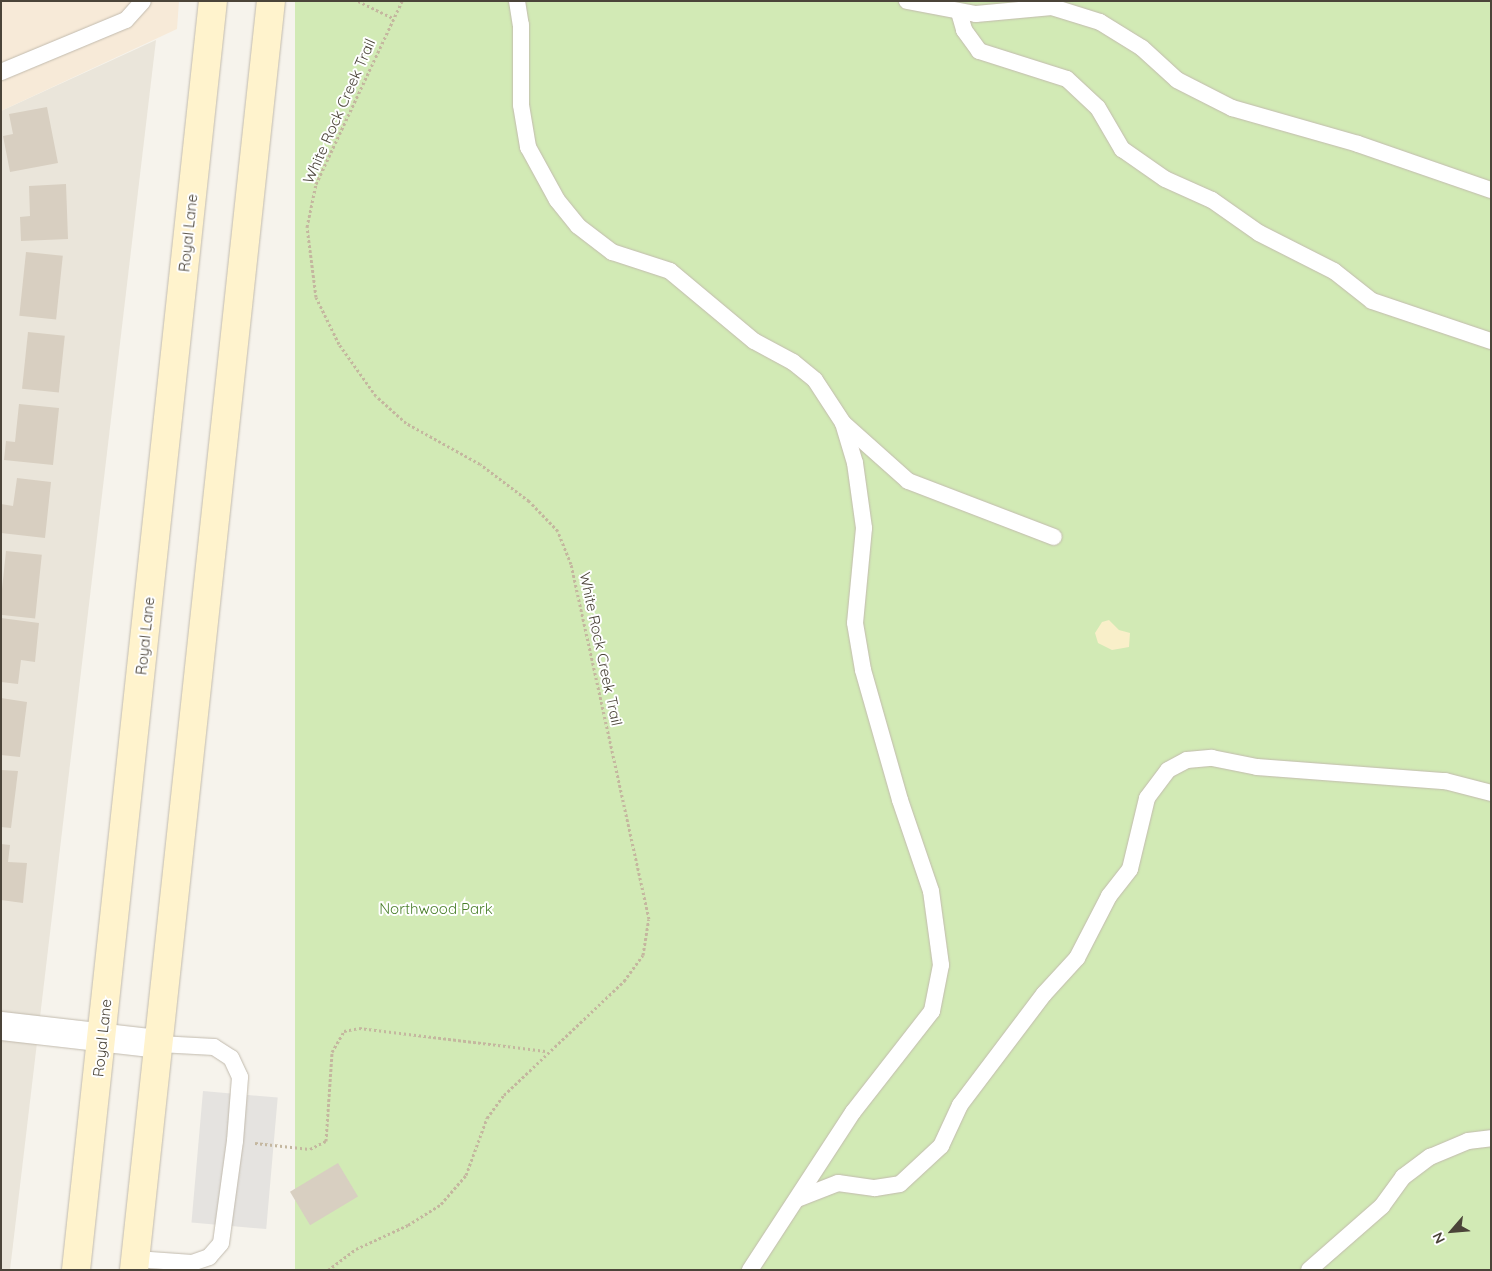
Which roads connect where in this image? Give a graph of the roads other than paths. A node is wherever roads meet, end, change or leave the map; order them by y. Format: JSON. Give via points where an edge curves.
{"nodes":[{"id":1,"x":144,"y":1,"type":"edge"},
{"id":2,"x":213,"y":1,"type":"edge"},
{"id":3,"x":271,"y":1,"type":"edge"},
{"id":4,"x":517,"y":1,"type":"edge"},
{"id":5,"x":907,"y":1,"type":"edge"},
{"id":6,"x":959,"y":12,"type":"junction"},
{"id":7,"x":1,"y":72,"type":"edge"},
{"id":8,"x":1491,"y":190,"type":"edge"},
{"id":9,"x":1491,"y":341,"type":"edge"},
{"id":10,"x":843,"y":423,"type":"junction"},
{"id":11,"x":1054,"y":537,"type":"dead end"},
{"id":12,"x":1491,"y":793,"type":"edge"},
{"id":13,"x":1,"y":1026,"type":"edge"},
{"id":14,"x":102,"y":1038,"type":"junction"},
{"id":15,"x":159,"y":1044,"type":"junction"},
{"id":16,"x":1491,"y":1138,"type":"edge"},
{"id":17,"x":794,"y":1200,"type":"junction"},
{"id":18,"x":135,"y":1265,"type":"edge"},
{"id":19,"x":76,"y":1270,"type":"edge"},
{"id":20,"x":750,"y":1270,"type":"edge"},
{"id":21,"x":1309,"y":1270,"type":"edge"}],
"edges":[{"from":1,"to":7,"type":"lane","via":[[126,20]]},
{"from":2,"to":14,"type":"main road","name":"Royal Lane"},
{"from":3,"to":15,"type":"main road"},
{"from":4,"to":10,"type":"lane","via":[[522,25],[521,105],[528,147],[557,200],[578,226],[612,252],[670,271],[754,341],[793,362],[815,380]]},
{"from":5,"to":6,"type":"lane"},
{"from":6,"to":8,"type":"lane","via":[[1052,7],[1100,22],[1142,48],[1176,80],[1232,108],[1358,144]]},
{"from":6,"to":9,"type":"lane","via":[[964,30],[979,51],[1067,79],[1098,108],[1122,149],[1165,179],[1212,200],[1259,233],[1334,271],[1372,302]]},
{"from":10,"to":11,"type":"lane","via":[[908,481]]},
{"from":10,"to":17,"type":"lane","via":[[855,462],[864,528],[855,623],[863,670],[900,800],[931,891],[941,965],[932,1011],[868,1092]]},
{"from":12,"to":17,"type":"lane","via":[[1445,781],[1257,767],[1212,758],[1187,760],[1168,770],[1147,798],[1130,869],[1109,896],[1077,958],[1044,994],[960,1105],[941,1146],[900,1184],[875,1188],[838,1183],[816,1188]]},
{"from":13,"to":14,"type":"street"},
{"from":14,"to":15,"type":"street"},
{"from":14,"to":19,"type":"main road","name":"Royal Lane"},
{"from":15,"to":18,"type":"main road"},
{"from":15,"to":18,"type":"lane","via":[[214,1047],[231,1058],[240,1077],[235,1141],[221,1243],[209,1257],[192,1263]]},
{"from":16,"to":21,"type":"lane","via":[[1446,1148],[1410,1172],[1375,1212]]},
{"from":17,"to":20,"type":"lane"}]}
